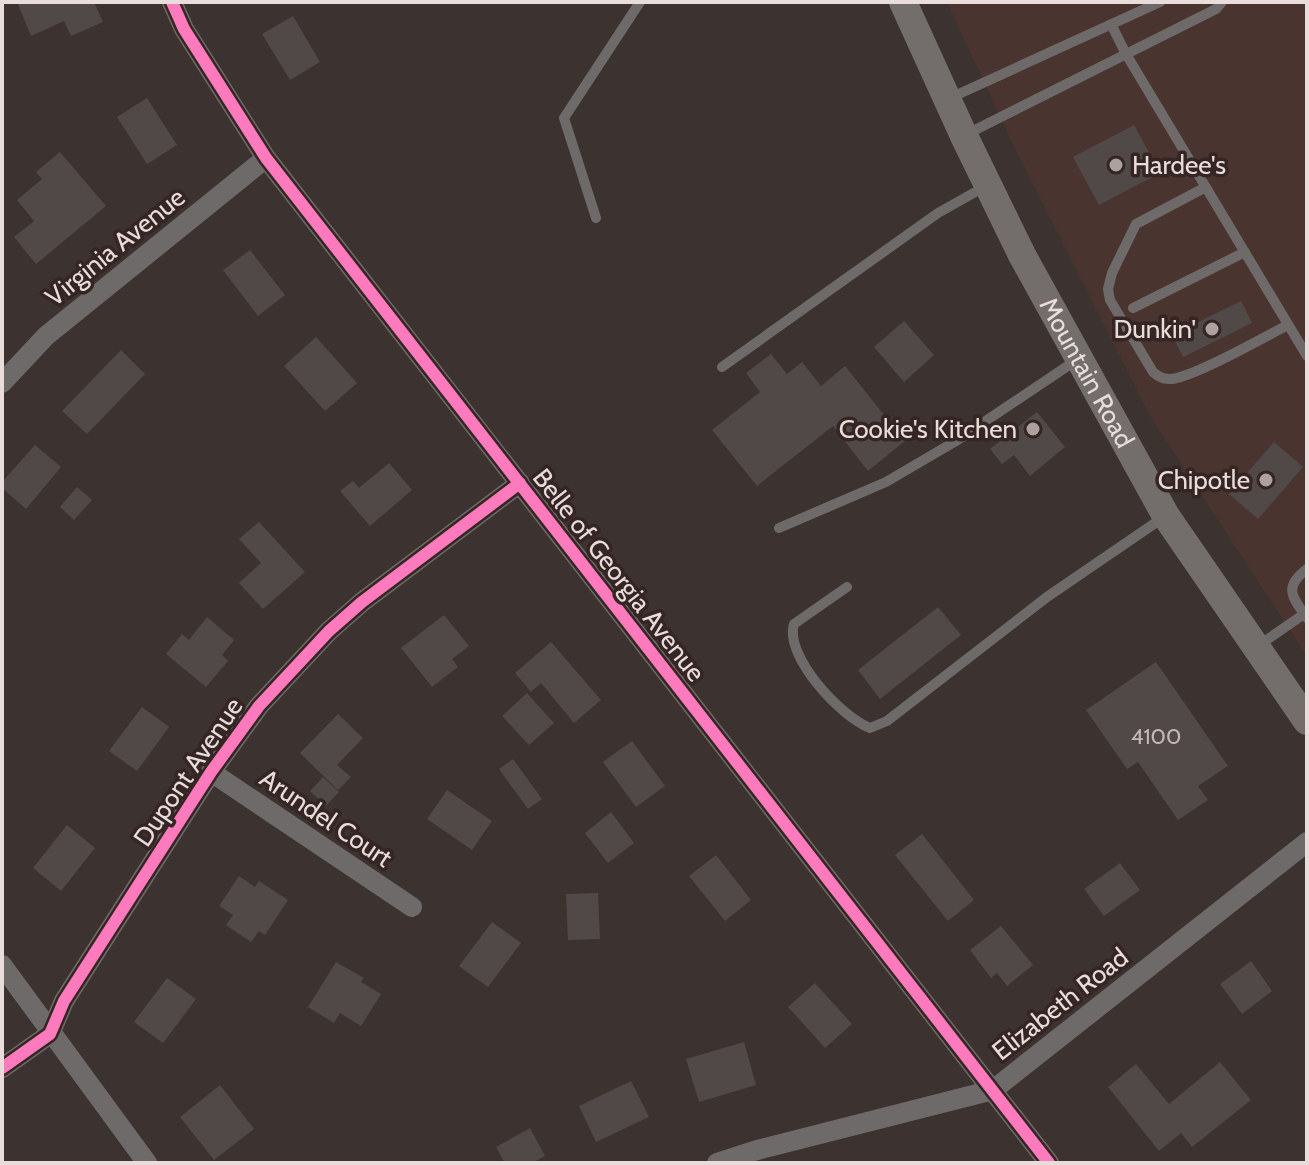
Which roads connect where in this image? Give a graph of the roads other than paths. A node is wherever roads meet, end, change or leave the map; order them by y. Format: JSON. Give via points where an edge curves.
{"nodes":[{"id":1,"x":172,"y":2,"type":"edge"},
{"id":2,"x":640,"y":2,"type":"edge"},
{"id":3,"x":903,"y":2,"type":"edge"},
{"id":4,"x":1160,"y":2,"type":"edge"},
{"id":5,"x":1222,"y":2,"type":"edge"},
{"id":6,"x":1111,"y":24,"type":"junction"},
{"id":7,"x":1126,"y":54,"type":"junction"},
{"id":8,"x":947,"y":99,"type":"junction"},
{"id":9,"x":964,"y":136,"type":"junction"},
{"id":10,"x":266,"y":158,"type":"junction"},
{"id":11,"x":988,"y":185,"type":"junction"},
{"id":12,"x":1206,"y":187,"type":"junction"},
{"id":13,"x":596,"y":218,"type":"dead end"},
{"id":14,"x":1245,"y":252,"type":"junction"},
{"id":15,"x":1133,"y":308,"type":"dead end"},
{"id":16,"x":1288,"y":325,"type":"junction"},
{"id":17,"x":1307,"y":356,"type":"edge"},
{"id":18,"x":1079,"y":358,"type":"junction"},
{"id":19,"x":722,"y":367,"type":"dead end"},
{"id":20,"x":2,"y":383,"type":"edge"},
{"id":21,"x":520,"y":483,"type":"junction"},
{"id":22,"x":1166,"y":516,"type":"junction"},
{"id":23,"x":779,"y":528,"type":"dead end"},
{"id":24,"x":1307,"y":569,"type":"edge"},
{"id":25,"x":847,"y":587,"type":"dead end"},
{"id":26,"x":1306,"y":616,"type":"edge"},
{"id":27,"x":1256,"y":648,"type":"junction"},
{"id":28,"x":1307,"y":721,"type":"edge"},
{"id":29,"x":211,"y":772,"type":"junction"},
{"id":30,"x":1307,"y":842,"type":"edge"},
{"id":31,"x":412,"y":907,"type":"dead end"},
{"id":32,"x":2,"y":965,"type":"edge"},
{"id":33,"x":50,"y":1034,"type":"junction"},
{"id":34,"x":2,"y":1068,"type":"edge"},
{"id":35,"x":993,"y":1090,"type":"junction"},
{"id":36,"x":147,"y":1163,"type":"edge"},
{"id":37,"x":717,"y":1163,"type":"edge"},
{"id":38,"x":1049,"y":1163,"type":"edge"}],
"edges":[{"from":1,"to":10,"type":"street","name":"Belle of Georgia Avenue"},
{"from":2,"to":13,"type":"lane","via":[[564,118]]},
{"from":3,"to":8,"type":"main road","name":"Mountain Road"},
{"from":4,"to":6,"type":"lane"},
{"from":5,"to":7,"type":"lane"},
{"from":6,"to":7,"type":"lane"},
{"from":6,"to":8,"type":"lane"},
{"from":7,"to":9,"type":"lane"},
{"from":7,"to":12,"type":"lane"},
{"from":8,"to":9,"type":"main road","name":"Mountain Road"},
{"from":9,"to":11,"type":"main road","name":"Mountain Road"},
{"from":10,"to":20,"type":"street","name":"Virginia Avenue","via":[[46,336]]},
{"from":10,"to":21,"type":"street","name":"Belle of Georgia Avenue"},
{"from":11,"to":18,"type":"main road","name":"Mountain Road"},
{"from":11,"to":19,"type":"lane","via":[[938,213]]},
{"from":12,"to":14,"type":"lane"},
{"from":12,"to":16,"type":"lane","via":[[1136,224],[1108,289],[1120,318],[1160,378],[1179,378]]},
{"from":14,"to":15,"type":"lane"},
{"from":14,"to":16,"type":"lane"},
{"from":16,"to":17,"type":"lane"},
{"from":18,"to":22,"type":"main road","name":"Mountain Road"},
{"from":18,"to":23,"type":"lane","via":[[886,482]]},
{"from":21,"to":29,"type":"street","name":"Dupont Avenue","via":[[329,631],[259,706]]},
{"from":21,"to":35,"type":"street","name":"Belle of Georgia Avenue"},
{"from":22,"to":25,"type":"lane","via":[[1047,597],[887,721],[870,728],[835,705],[792,642],[794,624]]},
{"from":22,"to":27,"type":"main road","name":"Mountain Road"},
{"from":24,"to":26,"type":"lane","via":[[1292,586],[1293,598]]},
{"from":26,"to":27,"type":"lane"},
{"from":27,"to":28,"type":"main road","name":"Mountain Road"},
{"from":29,"to":31,"type":"street","name":"Arundel Court"},
{"from":29,"to":33,"type":"street","name":"Dupont Avenue","via":[[64,1001]]},
{"from":30,"to":35,"type":"street","name":"Elizabeth Road"},
{"from":32,"to":33,"type":"street"},
{"from":33,"to":34,"type":"street"},
{"from":33,"to":36,"type":"street"},
{"from":35,"to":37,"type":"street","name":"Elizabeth Road"},
{"from":35,"to":38,"type":"street","name":"Belle of Georgia Avenue"}]}
